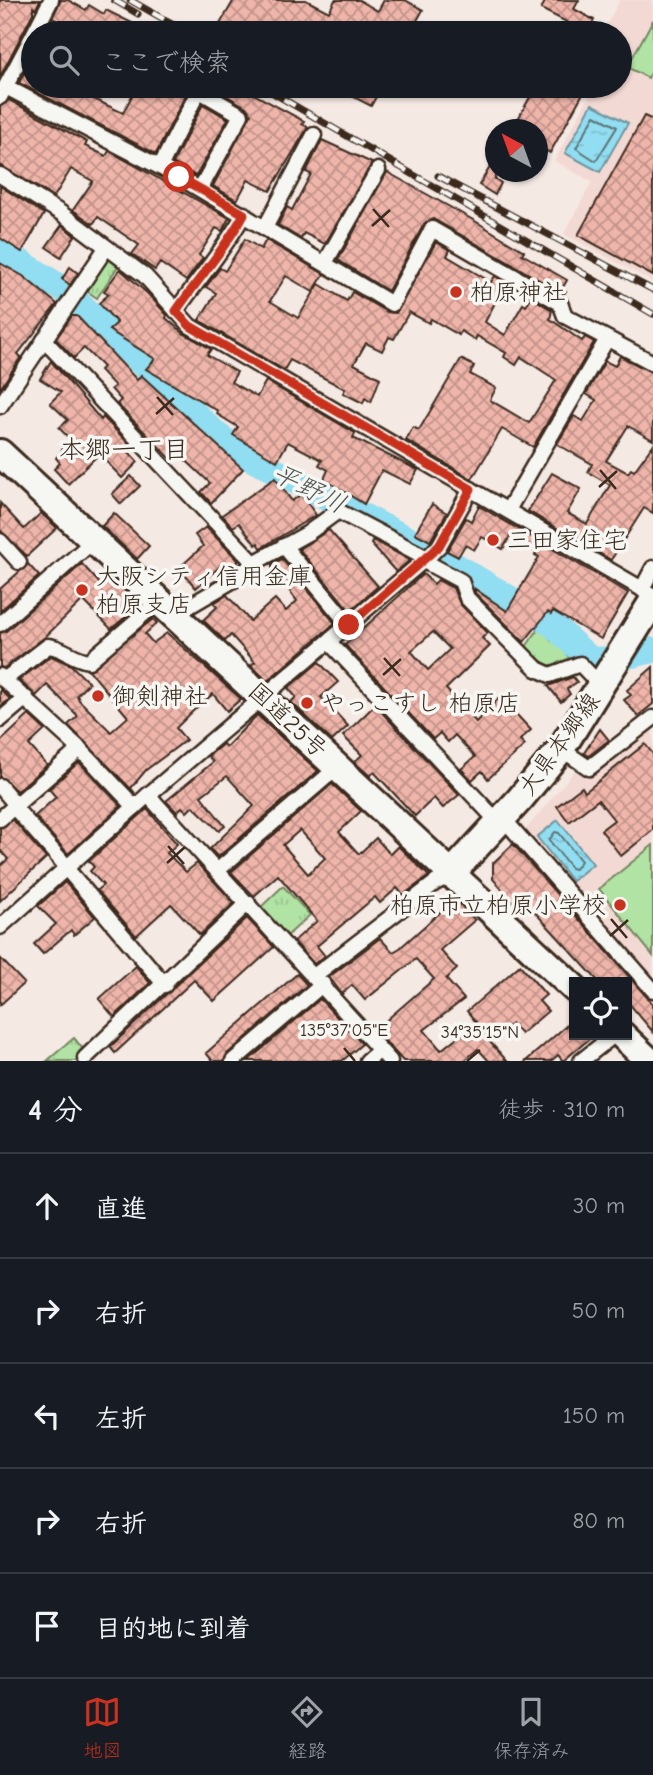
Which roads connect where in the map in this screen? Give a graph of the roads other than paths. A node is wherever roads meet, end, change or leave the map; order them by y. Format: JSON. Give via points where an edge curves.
{"nodes":[{"id":1,"x":51,"y":0,"type":"edge"},
{"id":2,"x":40,"y":21,"type":"edge"},
{"id":3,"x":21,"y":57,"type":"edge"},
{"id":4,"x":2,"y":91,"type":"edge"},
{"id":5,"x":191,"y":98,"type":"edge"},
{"id":6,"x":212,"y":98,"type":"edge"},
{"id":7,"x":314,"y":135,"type":"dead end"},
{"id":8,"x":160,"y":167,"type":"junction"},
{"id":9,"x":378,"y":170,"type":"dead end"},
{"id":10,"x":0,"y":176,"type":"edge"},
{"id":11,"x":200,"y":189,"type":"junction"},
{"id":12,"x":244,"y":214,"type":"junction"},
{"id":13,"x":266,"y":226,"type":"junction"},
{"id":14,"x":106,"y":248,"type":"junction"},
{"id":15,"x":325,"y":263,"type":"junction"},
{"id":16,"x":176,"y":311,"type":"junction"},
{"id":17,"x":607,"y":339,"type":"junction"},
{"id":18,"x":44,"y":340,"type":"junction"},
{"id":19,"x":653,"y":363,"type":"edge"},
{"id":20,"x":0,"y":406,"type":"edge"},
{"id":21,"x":0,"y":453,"type":"edge"},
{"id":22,"x":471,"y":489,"type":"junction"},
{"id":23,"x":508,"y":510,"type":"junction"},
{"id":24,"x":0,"y":541,"type":"edge"},
{"id":25,"x":93,"y":541,"type":"junction"},
{"id":26,"x":284,"y":546,"type":"junction"},
{"id":27,"x":429,"y":556,"type":"junction"},
{"id":28,"x":19,"y":562,"type":"dead end"},
{"id":29,"x":254,"y":563,"type":"junction"},
{"id":30,"x":653,"y":568,"type":"edge"},
{"id":31,"x":649,"y":596,"type":"edge"},
{"id":32,"x":166,"y":608,"type":"junction"},
{"id":33,"x":0,"y":624,"type":"edge"},
{"id":34,"x":349,"y":625,"type":"junction"},
{"id":35,"x":329,"y":642,"type":"junction"},
{"id":36,"x":612,"y":667,"type":"junction"},
{"id":37,"x":2,"y":678,"type":"edge"},
{"id":38,"x":26,"y":698,"type":"junction"},
{"id":39,"x":264,"y":698,"type":"junction"},
{"id":40,"x":653,"y":718,"type":"edge"},
{"id":41,"x":0,"y":720,"type":"edge"},
{"id":42,"x":80,"y":749,"type":"junction"},
{"id":43,"x":561,"y":749,"type":"junction"},
{"id":44,"x":338,"y":766,"type":"junction"},
{"id":45,"x":0,"y":786,"type":"edge"},
{"id":46,"x":148,"y":795,"type":"junction"},
{"id":47,"x":15,"y":806,"type":"junction"},
{"id":48,"x":135,"y":807,"type":"junction"},
{"id":49,"x":0,"y":819,"type":"edge"},
{"id":50,"x":501,"y":820,"type":"junction"},
{"id":51,"x":67,"y":868,"type":"junction"},
{"id":52,"x":218,"y":870,"type":"junction"},
{"id":53,"x":450,"y":875,"type":"junction"},
{"id":54,"x":248,"y":904,"type":"junction"},
{"id":55,"x":0,"y":927,"type":"edge"},
{"id":56,"x":318,"y":980,"type":"junction"},
{"id":57,"x":569,"y":983,"type":"edge"},
{"id":58,"x":165,"y":985,"type":"junction"},
{"id":59,"x":653,"y":990,"type":"edge"},
{"id":60,"x":608,"y":1040,"type":"edge"},
{"id":61,"x":628,"y":1040,"type":"edge"},
{"id":62,"x":385,"y":1056,"type":"edge"},
{"id":63,"x":649,"y":1056,"type":"edge"},
{"id":64,"x":85,"y":1058,"type":"dead end"},
{"id":65,"x":233,"y":1061,"type":"edge"},
{"id":66,"x":367,"y":1061,"type":"edge"},
{"id":67,"x":581,"y":1061,"type":"edge"}],
"edges":[{"from":1,"to":2,"type":"street"},
{"from":3,"to":4,"type":"street"},
{"from":4,"to":8,"type":"street"},
{"from":5,"to":8,"type":"street"},
{"from":6,"to":11,"type":"street","via":[[241,115]]},
{"from":7,"to":13,"type":"street"},
{"from":8,"to":11,"type":"street"},
{"from":9,"to":15,"type":"street"},
{"from":10,"to":14,"type":"street"},
{"from":11,"to":12,"type":"street"},
{"from":12,"to":13,"type":"street"},
{"from":12,"to":16,"type":"street","via":[[227,246]]},
{"from":13,"to":15,"type":"street"},
{"from":14,"to":16,"type":"street","via":[[145,276]]},
{"from":14,"to":18,"type":"street"},
{"from":15,"to":17,"type":"street","via":[[391,304],[432,229],[560,303],[565,316]]},
{"from":16,"to":22,"type":"street","via":[[190,326]]},
{"from":17,"to":19,"type":"street"},
{"from":17,"to":23,"type":"street"},
{"from":18,"to":20,"type":"street"},
{"from":18,"to":29,"type":"street"},
{"from":21,"to":25,"type":"highway","name":"国道25号"},
{"from":22,"to":23,"type":"street"},
{"from":22,"to":27,"type":"street"},
{"from":23,"to":31,"type":"street"},
{"from":24,"to":28,"type":"street"},
{"from":25,"to":32,"type":"highway","name":"国道25号"},
{"from":25,"to":33,"type":"street"},
{"from":26,"to":27,"type":"street","via":[[338,511]]},
{"from":26,"to":29,"type":"street"},
{"from":26,"to":34,"type":"street"},
{"from":27,"to":34,"type":"street"},
{"from":27,"to":36,"type":"street","via":[[461,581],[467,598],[537,669],[550,675],[580,664]]},
{"from":29,"to":32,"type":"street","via":[[237,578]]},
{"from":30,"to":31,"type":"street"},
{"from":31,"to":36,"type":"highway","name":"大県本郷線"},
{"from":32,"to":37,"type":"street","via":[[89,661],[48,646]]},
{"from":32,"to":39,"type":"highway","name":"国道25号"},
{"from":34,"to":35,"type":"street"},
{"from":35,"to":39,"type":"street"},
{"from":35,"to":50,"type":"street"},
{"from":36,"to":43,"type":"highway","name":"大県本郷線"},
{"from":37,"to":38,"type":"street"},
{"from":38,"to":41,"type":"street"},
{"from":38,"to":42,"type":"street"},
{"from":39,"to":44,"type":"highway","name":"国道25号"},
{"from":39,"to":46,"type":"street"},
{"from":40,"to":43,"type":"street","via":[[589,768]]},
{"from":42,"to":47,"type":"street"},
{"from":42,"to":48,"type":"street"},
{"from":43,"to":50,"type":"highway","name":"大県本郷線"},
{"from":44,"to":52,"type":"street"},
{"from":44,"to":53,"type":"highway","name":"国道25号"},
{"from":45,"to":47,"type":"street"},
{"from":46,"to":48,"type":"street"},
{"from":46,"to":52,"type":"street"},
{"from":47,"to":49,"type":"street"},
{"from":47,"to":51,"type":"street"},
{"from":48,"to":51,"type":"street"},
{"from":50,"to":53,"type":"highway","name":"大県本郷線"},
{"from":50,"to":59,"type":"street"},
{"from":51,"to":55,"type":"street"},
{"from":51,"to":58,"type":"street"},
{"from":52,"to":54,"type":"street"},
{"from":53,"to":56,"type":"street"},
{"from":53,"to":57,"type":"highway","name":"国道25号"},
{"from":54,"to":56,"type":"street"},
{"from":54,"to":58,"type":"street"},
{"from":56,"to":62,"type":"street"},
{"from":56,"to":65,"type":"street"},
{"from":58,"to":64,"type":"street"},
{"from":60,"to":67,"type":"street"},
{"from":61,"to":63,"type":"highway"},
{"from":62,"to":66,"type":"street"}]}
